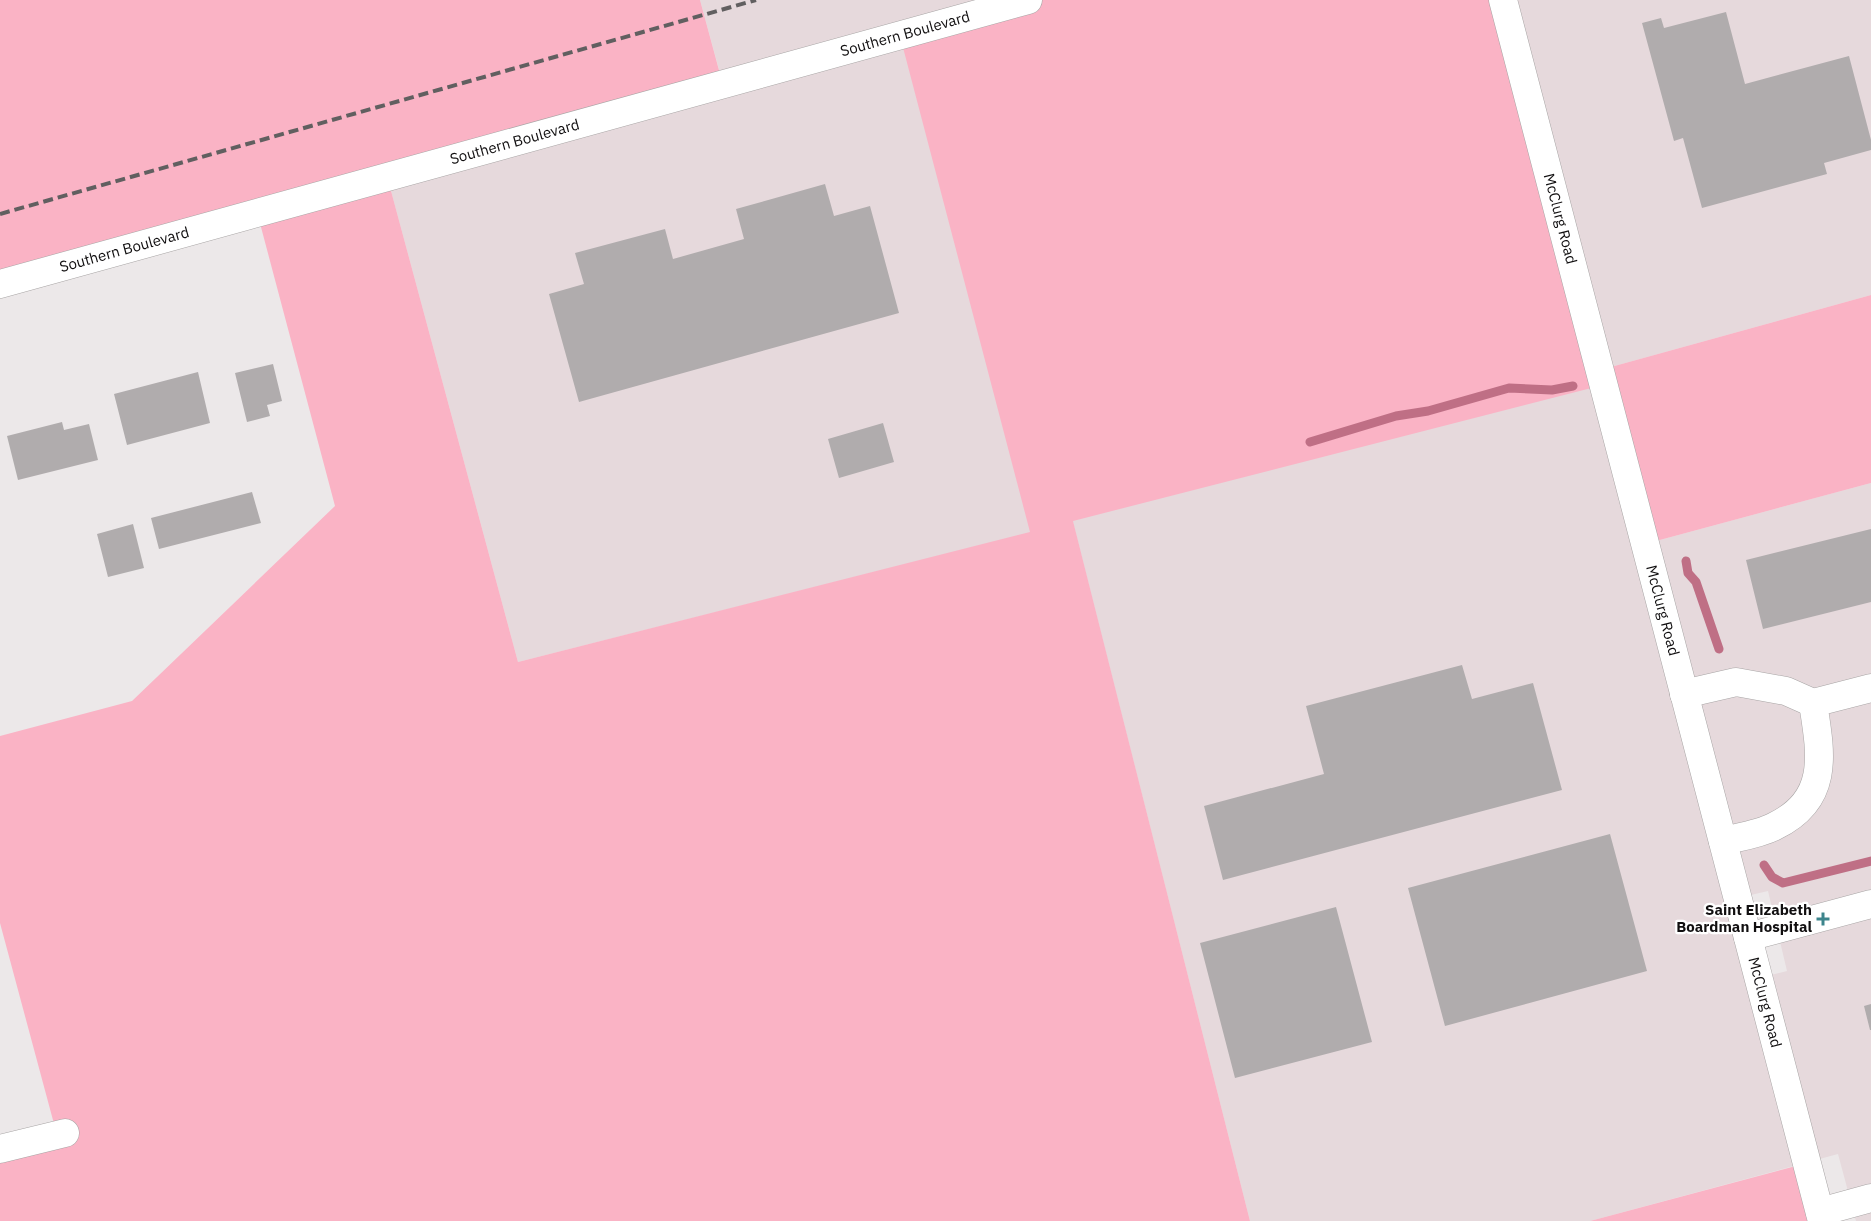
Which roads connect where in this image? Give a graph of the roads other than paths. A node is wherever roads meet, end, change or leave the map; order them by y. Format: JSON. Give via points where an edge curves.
{"nodes":[{"id":1,"x":1028,"y":0,"type":"edge"},
{"id":2,"x":1504,"y":0,"type":"edge"},
{"id":3,"x":0,"y":284,"type":"edge"},
{"id":4,"x":1871,"y":688,"type":"edge"},
{"id":5,"x":1684,"y":694,"type":"junction"},
{"id":6,"x":1813,"y":703,"type":"junction"},
{"id":7,"x":1723,"y":841,"type":"junction"},
{"id":8,"x":1871,"y":904,"type":"edge"},
{"id":9,"x":1748,"y":937,"type":"junction"},
{"id":10,"x":65,"y":1134,"type":"dead end"},
{"id":11,"x":0,"y":1149,"type":"edge"},
{"id":12,"x":1871,"y":1198,"type":"edge"},
{"id":13,"x":1821,"y":1217,"type":"edge"}],
"edges":[{"from":1,"to":3,"type":"street","name":"Southern Boulevard"},
{"from":2,"to":5,"type":"street","name":"McClurg Road"},
{"from":4,"to":6,"type":"street"},
{"from":5,"to":6,"type":"street","via":[[1736,682],[1786,691]]},
{"from":5,"to":7,"type":"street","name":"McClurg Road"},
{"from":6,"to":7,"type":"street","via":[[1820,748],[1815,789],[1800,810],[1774,827]]},
{"from":7,"to":9,"type":"street","name":"McClurg Road"},
{"from":8,"to":9,"type":"street"},
{"from":9,"to":13,"type":"street","name":"McClurg Road"},
{"from":10,"to":11,"type":"street"},
{"from":12,"to":13,"type":"street"}]}
